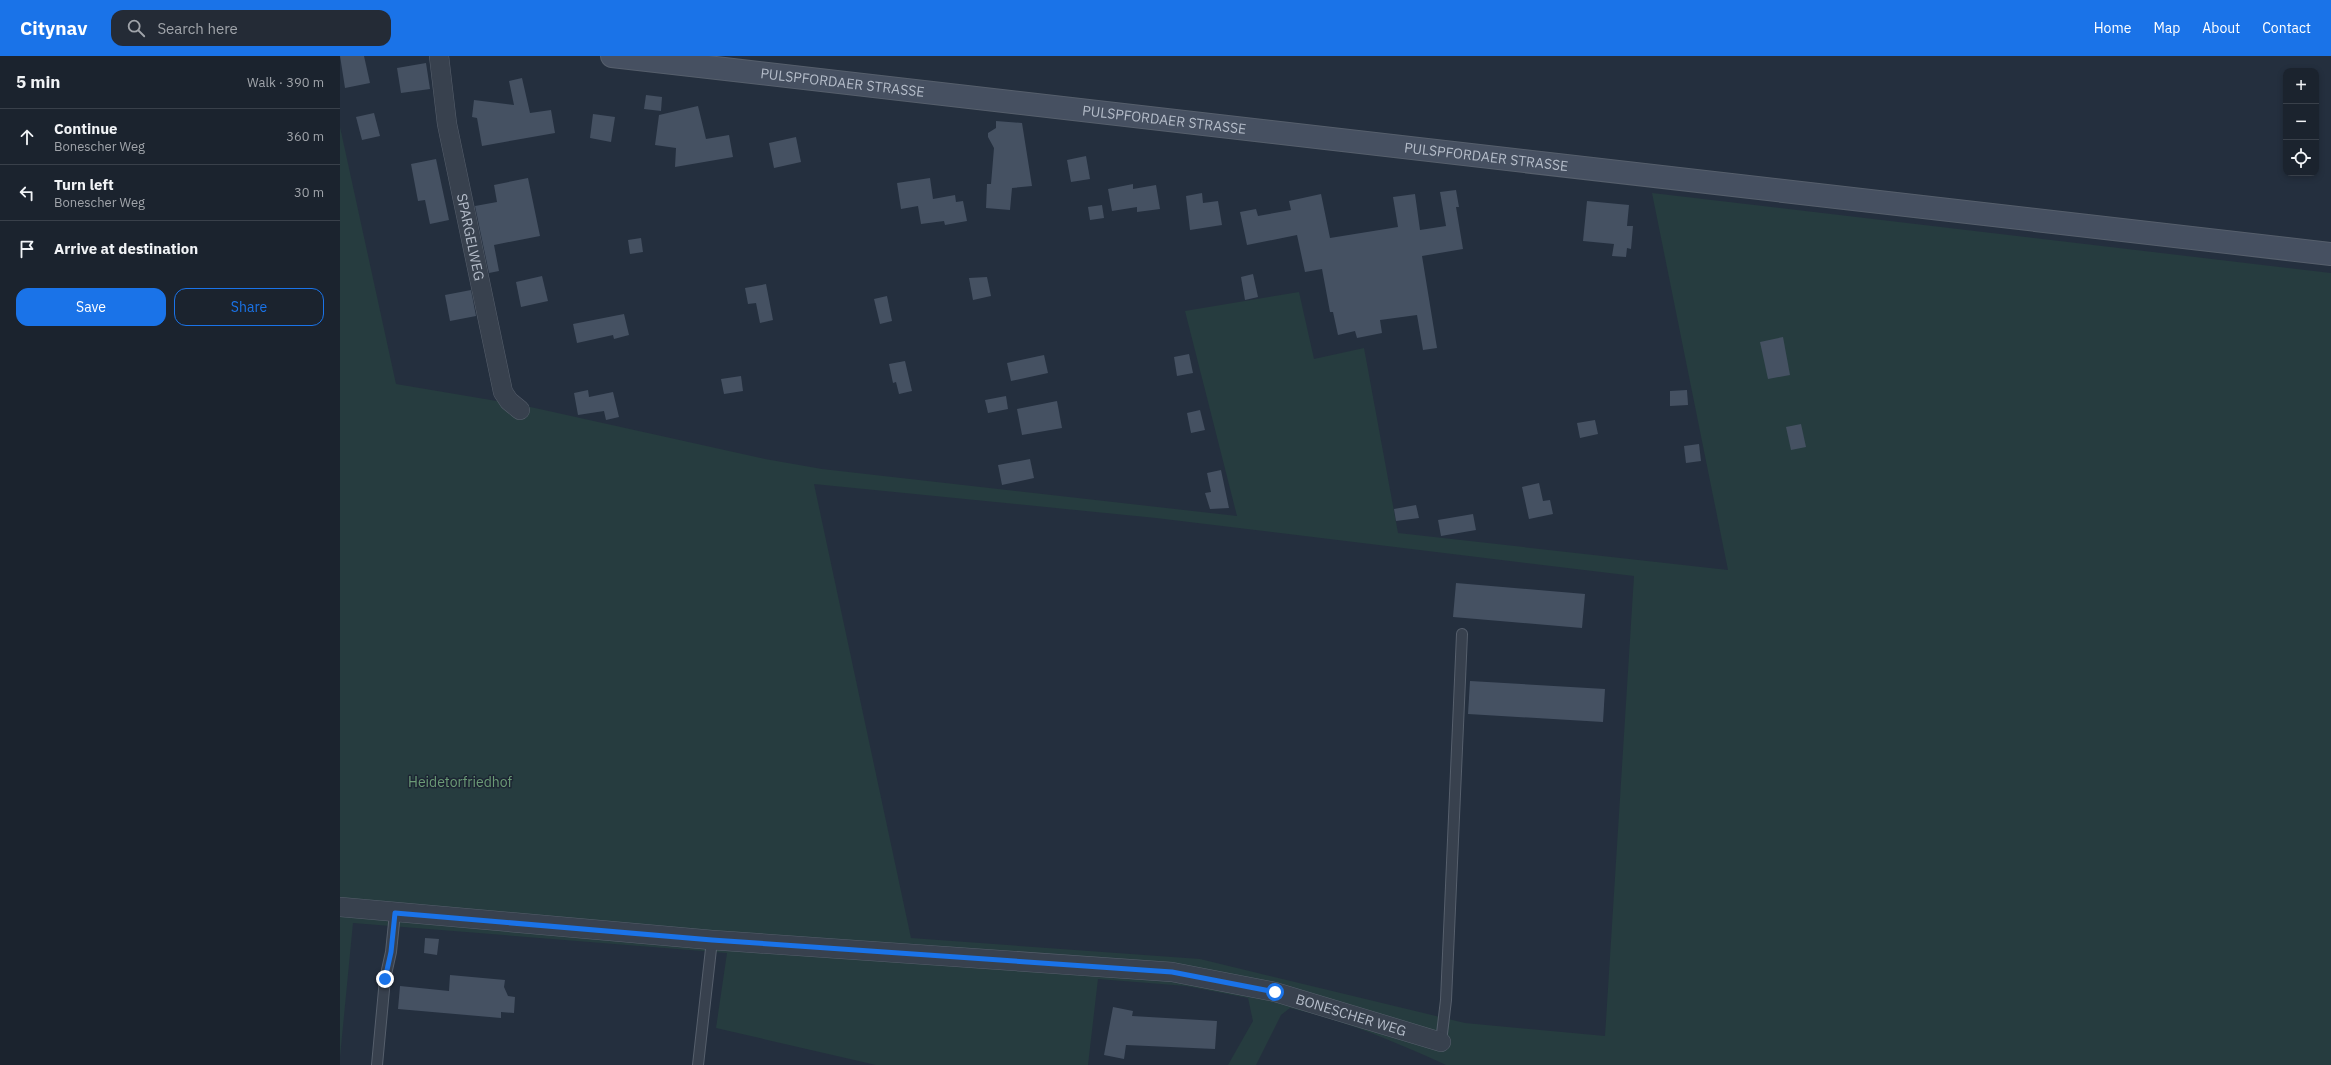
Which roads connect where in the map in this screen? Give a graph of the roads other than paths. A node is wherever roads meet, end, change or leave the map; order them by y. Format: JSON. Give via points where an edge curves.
{"nodes":[{"id":1,"x":439,"y":56,"type":"edge"},
{"id":2,"x":612,"y":56,"type":"edge"},
{"id":3,"x":2331,"y":254,"type":"edge"},
{"id":4,"x":520,"y":410,"type":"dead end"},
{"id":5,"x":1462,"y":634,"type":"dead end"},
{"id":6,"x":340,"y":907,"type":"edge"},
{"id":7,"x":395,"y":913,"type":"junction"},
{"id":8,"x":712,"y":940,"type":"junction"},
{"id":9,"x":1441,"y":1042,"type":"joint"},
{"id":10,"x":377,"y":1065,"type":"edge"},
{"id":11,"x":698,"y":1065,"type":"edge"}],
"edges":[{"from":1,"to":4,"type":"street","name":"SPARGELWEG","via":[[447,124],[503,392]]},
{"from":2,"to":3,"type":"main road","name":"PULSPFORDAER STRASSE"},
{"from":5,"to":9,"type":"lane","via":[[1446,1000]]},
{"from":6,"to":7,"type":"street","name":"BONESCHER WEG"},
{"from":7,"to":8,"type":"street","name":"BONESCHER WEG"},
{"from":7,"to":10,"type":"lane","via":[[385,979]]},
{"from":8,"to":9,"type":"street","name":"BONESCHER WEG","via":[[877,950],[1179,974],[1275,992]]},
{"from":8,"to":11,"type":"lane"}]}
